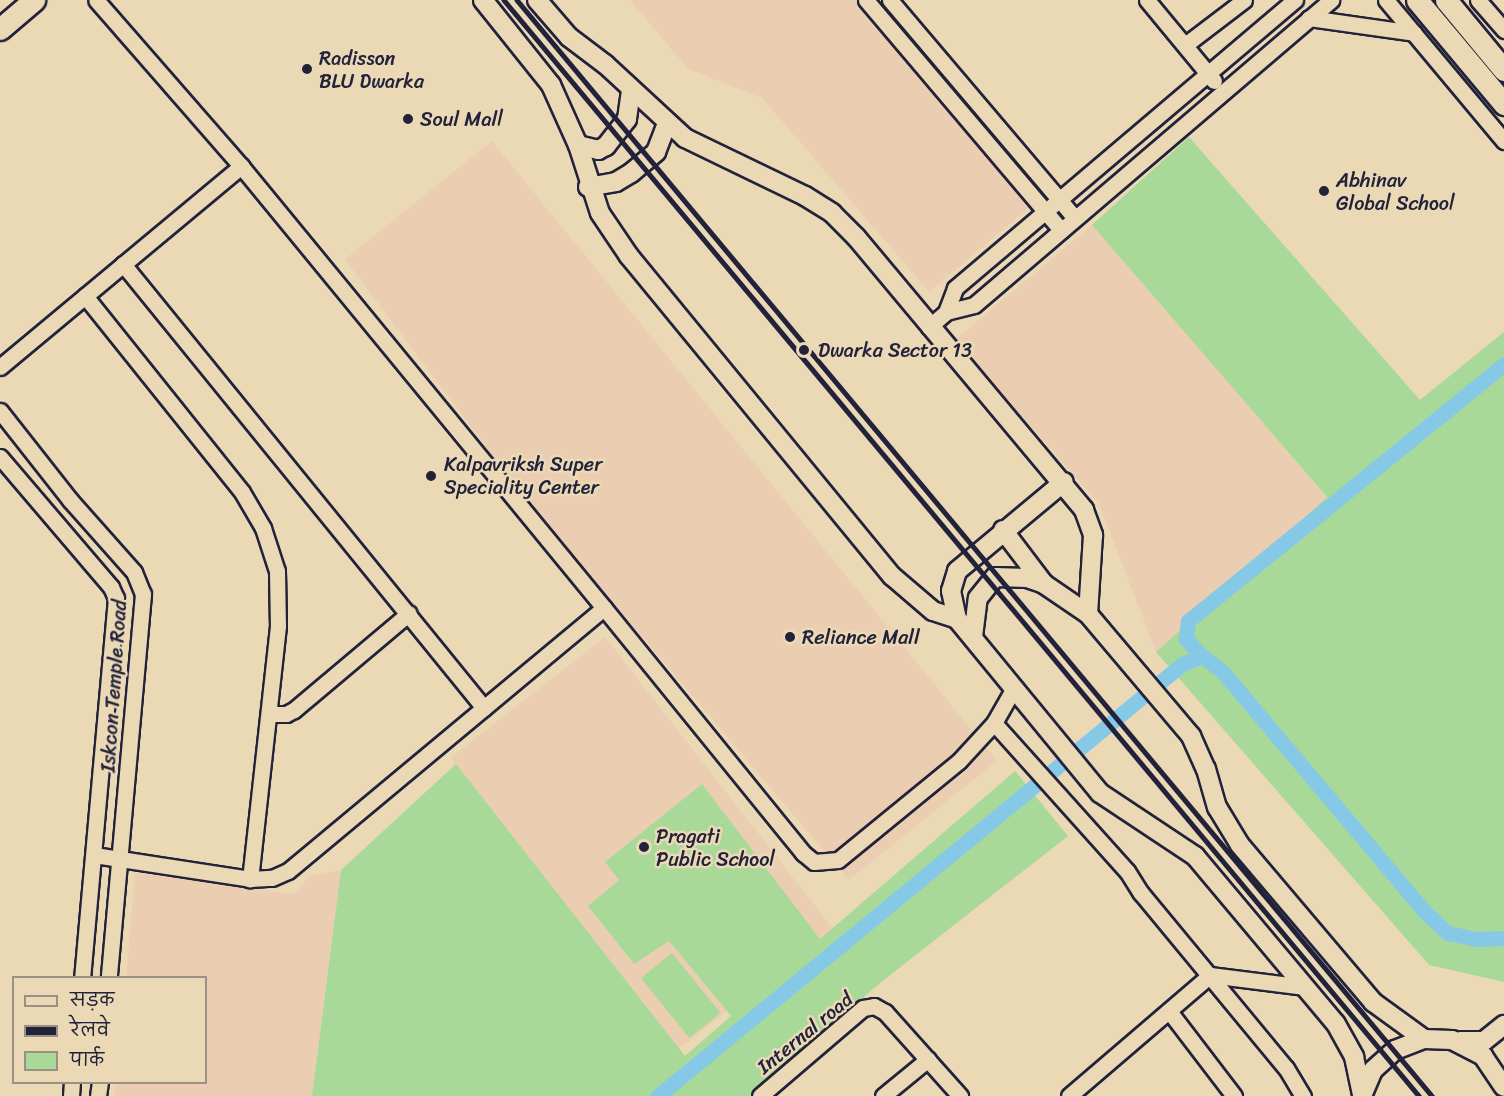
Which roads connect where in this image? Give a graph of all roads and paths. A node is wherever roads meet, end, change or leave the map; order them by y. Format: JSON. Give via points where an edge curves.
{"nodes":[{"id":1,"x":34,"y":0,"type":"edge"},
{"id":2,"x":96,"y":0,"type":"edge"},
{"id":3,"x":483,"y":0,"type":"edge"},
{"id":4,"x":537,"y":0,"type":"edge"},
{"id":5,"x":866,"y":0,"type":"edge"},
{"id":6,"x":890,"y":0,"type":"edge"},
{"id":7,"x":1147,"y":0,"type":"edge"},
{"id":8,"x":1244,"y":0,"type":"edge"},
{"id":9,"x":1331,"y":0,"type":"edge"},
{"id":10,"x":1386,"y":0,"type":"edge"},
{"id":11,"x":1417,"y":0,"type":"edge"},
{"id":12,"x":1446,"y":0,"type":"edge"},
{"id":13,"x":1478,"y":0,"type":"edge"},
{"id":14,"x":1289,"y":3,"type":"edge"},
{"id":15,"x":1309,"y":18,"type":"junction"},
{"id":16,"x":0,"y":29,"type":"edge"},
{"id":17,"x":1504,"y":30,"type":"edge"},
{"id":18,"x":1414,"y":33,"type":"junction"},
{"id":19,"x":1185,"y":45,"type":"junction"},
{"id":20,"x":1504,"y":70,"type":"edge"},
{"id":21,"x":1208,"y":73,"type":"junction"},
{"id":22,"x":631,"y":89,"type":"junction"},
{"id":23,"x":1223,"y":90,"type":"junction"},
{"id":24,"x":1504,"y":104,"type":"edge"},
{"id":25,"x":668,"y":124,"type":"junction"},
{"id":26,"x":1504,"y":141,"type":"edge"},
{"id":27,"x":578,"y":145,"type":"junction"},
{"id":28,"x":241,"y":166,"type":"junction"},
{"id":29,"x":588,"y":187,"type":"junction"},
{"id":30,"x":1059,"y":200,"type":"junction"},
{"id":31,"x":1045,"y":211,"type":"junction"},
{"id":32,"x":1075,"y":218,"type":"junction"},
{"id":33,"x":1061,"y":230,"type":"junction"},
{"id":34,"x":123,"y":264,"type":"junction"},
{"id":35,"x":85,"y":296,"type":"junction"},
{"id":36,"x":946,"y":312,"type":"junction"},
{"id":37,"x":929,"y":327,"type":"junction"},
{"id":38,"x":0,"y":367,"type":"edge"},
{"id":39,"x":0,"y":411,"type":"edge"},
{"id":40,"x":0,"y":457,"type":"edge"},
{"id":41,"x":1064,"y":482,"type":"junction"},
{"id":42,"x":1003,"y":530,"type":"junction"},
{"id":43,"x":1044,"y":584,"type":"junction"},
{"id":44,"x":604,"y":608,"type":"junction"},
{"id":45,"x":409,"y":613,"type":"junction"},
{"id":46,"x":1088,"y":614,"type":"junction"},
{"id":47,"x":957,"y":619,"type":"junction"},
{"id":48,"x":973,"y":637,"type":"junction"},
{"id":49,"x":1014,"y":688,"type":"junction"},
{"id":50,"x":484,"y":708,"type":"junction"},
{"id":51,"x":269,"y":714,"type":"junction"},
{"id":52,"x":994,"y":723,"type":"junction"},
{"id":53,"x":94,"y":855,"type":"junction"},
{"id":54,"x":120,"y":861,"type":"junction"},
{"id":55,"x":250,"y":879,"type":"junction"},
{"id":56,"x":1210,"y":975,"type":"junction"},
{"id":57,"x":82,"y":976,"type":"edge"},
{"id":58,"x":109,"y":976,"type":"edge"},
{"id":59,"x":1305,"y":987,"type":"junction"},
{"id":60,"x":1169,"y":1011,"type":"junction"},
{"id":61,"x":1504,"y":1025,"type":"edge"},
{"id":62,"x":1424,"y":1039,"type":"junction"},
{"id":63,"x":1452,"y":1040,"type":"junction"},
{"id":64,"x":928,"y":1059,"type":"junction"},
{"id":65,"x":1504,"y":1086,"type":"edge"},
{"id":66,"x":1230,"y":1094,"type":"edge"},
{"id":67,"x":760,"y":1096,"type":"edge"},
{"id":68,"x":883,"y":1096,"type":"edge"},
{"id":69,"x":960,"y":1096,"type":"edge"},
{"id":70,"x":1069,"y":1096,"type":"edge"},
{"id":71,"x":1303,"y":1096,"type":"edge"},
{"id":72,"x":1362,"y":1096,"type":"edge"}],
"edges":[{"from":1,"to":16,"type":"main road"},
{"from":2,"to":28,"type":"street"},
{"from":3,"to":27,"type":"street","via":[[540,67]]},
{"from":4,"to":22,"type":"street","via":[[568,37]]},
{"from":5,"to":31,"type":"street"},
{"from":6,"to":30,"type":"street"},
{"from":7,"to":19,"type":"street"},
{"from":8,"to":19,"type":"street"},
{"from":9,"to":15,"type":"street"},
{"from":10,"to":18,"type":"street"},
{"from":11,"to":24,"type":"main road"},
{"from":12,"to":20,"type":"main road"},
{"from":13,"to":17,"type":"street"},
{"from":14,"to":21,"type":"street"},
{"from":15,"to":18,"type":"street"},
{"from":15,"to":23,"type":"street"},
{"from":18,"to":26,"type":"street"},
{"from":19,"to":21,"type":"street"},
{"from":21,"to":23,"type":"street"},
{"from":21,"to":30,"type":"street"},
{"from":22,"to":25,"type":"street"},
{"from":22,"to":27,"type":"street","via":[[627,119],[606,146],[598,150]]},
{"from":23,"to":32,"type":"street"},
{"from":25,"to":29,"type":"street","via":[[656,152],[631,173],[616,182]]},
{"from":25,"to":37,"type":"street","via":[[685,138],[832,213]]},
{"from":27,"to":29,"type":"street"},
{"from":28,"to":34,"type":"street"},
{"from":28,"to":44,"type":"street"},
{"from":29,"to":47,"type":"street","via":[[629,256],[892,576],[933,610]]},
{"from":30,"to":31,"type":"street"},
{"from":30,"to":32,"type":"street"},
{"from":31,"to":33,"type":"street"},
{"from":31,"to":36,"type":"street","via":[[955,288]]},
{"from":32,"to":33,"type":"street"},
{"from":33,"to":36,"type":"street","via":[[974,305]]},
{"from":34,"to":35,"type":"street"},
{"from":34,"to":45,"type":"street"},
{"from":35,"to":38,"type":"street"},
{"from":35,"to":51,"type":"street","via":[[231,477],[263,528],[279,590]]},
{"from":36,"to":37,"type":"street"},
{"from":37,"to":41,"type":"street"},
{"from":39,"to":54,"type":"street","name":"Iskcon Temple Road","via":[[70,500],[134,572],[143,594]]},
{"from":40,"to":53,"type":"street","name":"Iskcon Temple Road","via":[[111,587],[116,598]]},
{"from":41,"to":42,"type":"street"},
{"from":41,"to":46,"type":"street","via":[[1084,510],[1093,535]]},
{"from":42,"to":43,"type":"street"},
{"from":42,"to":47,"type":"street","via":[[952,580]]},
{"from":43,"to":46,"type":"street"},
{"from":43,"to":48,"type":"street","via":[[1027,578],[995,578],[978,598]]},
{"from":44,"to":50,"type":"street"},
{"from":44,"to":52,"type":"street","via":[[803,854],[814,862],[838,860],[959,761]]},
{"from":45,"to":50,"type":"street"},
{"from":45,"to":51,"type":"street","via":[[294,710]]},
{"from":46,"to":62,"type":"street","via":[[1199,750],[1217,807],[1240,845],[1373,1002]]},
{"from":47,"to":48,"type":"street"},
{"from":48,"to":49,"type":"street"},
{"from":49,"to":52,"type":"street"},
{"from":49,"to":59,"type":"street","via":[[1115,804],[1195,856]]},
{"from":50,"to":55,"type":"street","via":[[288,871],[272,878]]},
{"from":51,"to":55,"type":"street"},
{"from":52,"to":56,"type":"street","via":[[1127,871]]},
{"from":53,"to":54,"type":"street"},
{"from":53,"to":57,"type":"street","name":"Iskcon Temple Road"},
{"from":54,"to":55,"type":"street"},
{"from":54,"to":58,"type":"street","name":"Iskcon Temple Road"},
{"from":56,"to":59,"type":"street"},
{"from":56,"to":60,"type":"street"},
{"from":56,"to":71,"type":"street","via":[[1286,1068]]},
{"from":59,"to":72,"type":"street","via":[[1336,1024],[1354,1057]]},
{"from":60,"to":66,"type":"street"},
{"from":60,"to":70,"type":"street"},
{"from":61,"to":63,"type":"street","via":[[1484,1041]]},
{"from":62,"to":63,"type":"street"},
{"from":62,"to":72,"type":"street","via":[[1395,1050],[1373,1070]]},
{"from":63,"to":65,"type":"street","via":[[1483,1056]]},
{"from":64,"to":67,"type":"street","name":"Internal road","via":[[885,1012],[868,1007]]},
{"from":64,"to":68,"type":"street"},
{"from":64,"to":69,"type":"street","name":"Internal road"}]}
